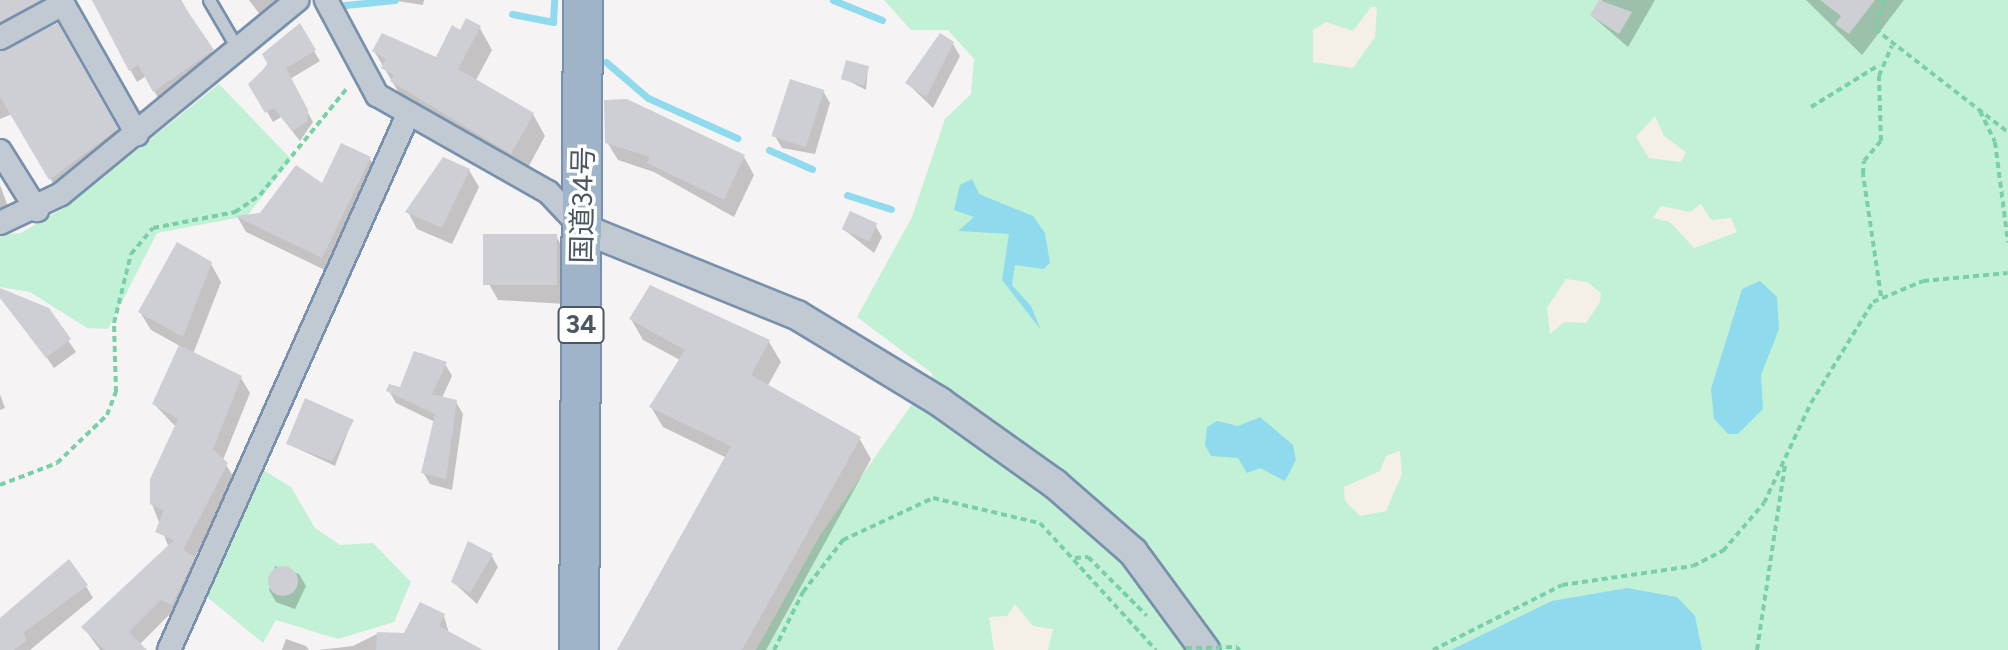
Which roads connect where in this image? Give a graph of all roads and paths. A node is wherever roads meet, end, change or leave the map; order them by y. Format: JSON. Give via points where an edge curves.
{"nodes":[{"id":1,"x":209,"y":0,"type":"edge"},
{"id":2,"x":297,"y":0,"type":"edge"},
{"id":3,"x":326,"y":0,"type":"edge"},
{"id":4,"x":583,"y":0,"type":"edge"},
{"id":5,"x":1884,"y":0,"type":"edge"},
{"id":6,"x":0,"y":38,"type":"edge"},
{"id":7,"x":236,"y":46,"type":"junction"},
{"id":8,"x":1892,"y":46,"type":"junction"},
{"id":9,"x":1881,"y":63,"type":"junction"},
{"id":10,"x":358,"y":71,"type":"junction"},
{"id":11,"x":1811,"y":107,"type":"dead end"},
{"id":12,"x":1980,"y":108,"type":"junction"},
{"id":13,"x":407,"y":117,"type":"junction"},
{"id":14,"x":2008,"y":132,"type":"edge"},
{"id":15,"x":137,"y":134,"type":"junction"},
{"id":16,"x":0,"y":151,"type":"edge"},
{"id":17,"x":37,"y":210,"type":"junction"},
{"id":18,"x":0,"y":223,"type":"edge"},
{"id":19,"x":584,"y":229,"type":"junction"},
{"id":20,"x":2008,"y":242,"type":"edge"},
{"id":21,"x":2008,"y":273,"type":"edge"},
{"id":22,"x":1881,"y":296,"type":"junction"},
{"id":23,"x":1786,"y":458,"type":"junction"},
{"id":24,"x":0,"y":485,"type":"edge"},
{"id":25,"x":1075,"y":558,"type":"junction"},
{"id":26,"x":1159,"y":627,"type":"dead end"},
{"id":27,"x":1178,"y":642,"type":"dead end"},
{"id":28,"x":1238,"y":648,"type":"edge"},
{"id":29,"x":1196,"y":649,"type":"edge"},
{"id":30,"x":169,"y":650,"type":"edge"},
{"id":31,"x":579,"y":650,"type":"edge"},
{"id":32,"x":774,"y":650,"type":"edge"},
{"id":33,"x":1156,"y":650,"type":"edge"},
{"id":34,"x":1433,"y":650,"type":"edge"},
{"id":35,"x":1757,"y":650,"type":"edge"}],
"edges":[{"from":1,"to":7,"type":"lane"},
{"from":2,"to":7,"type":"street"},
{"from":3,"to":10,"type":"street"},
{"from":4,"to":19,"type":"highway","name":"国道34号","number":"34"},
{"from":5,"to":8,"type":"path","via":[[1875,29]]},
{"from":6,"to":15,"type":"street","via":[[63,4]]},
{"from":7,"to":15,"type":"street"},
{"from":8,"to":9,"type":"path"},
{"from":8,"to":12,"type":"path"},
{"from":9,"to":11,"type":"path"},
{"from":9,"to":22,"type":"path","via":[[1881,141],[1864,161],[1863,174]]},
{"from":10,"to":13,"type":"street"},
{"from":10,"to":24,"type":"path","via":[[328,119],[260,195],[235,212],[153,228],[139,245],[114,323],[116,392],[107,415],[57,463]]},
{"from":12,"to":14,"type":"path"},
{"from":12,"to":20,"type":"path","via":[[1995,142]]},
{"from":13,"to":19,"type":"street","via":[[548,192]]},
{"from":13,"to":30,"type":"street"},
{"from":15,"to":17,"type":"street"},
{"from":16,"to":17,"type":"street"},
{"from":17,"to":18,"type":"street"},
{"from":19,"to":29,"type":"street","via":[[797,315],[940,402],[1055,484],[1133,552]]},
{"from":19,"to":31,"type":"highway","name":"国道34号","number":"34"},
{"from":21,"to":22,"type":"path","via":[[1923,281]]},
{"from":22,"to":23,"type":"path","via":[[1861,316]]},
{"from":23,"to":34,"type":"path","via":[[1764,503],[1723,551],[1693,566],[1562,585]]},
{"from":23,"to":35,"type":"path"},
{"from":25,"to":26,"type":"path","via":[[1088,557]]},
{"from":25,"to":32,"type":"path","via":[[1040,523],[957,499],[908,504],[825,557]]},
{"from":25,"to":33,"type":"path"},
{"from":27,"to":29,"type":"path"},
{"from":28,"to":29,"type":"path","bridge":true}]}
